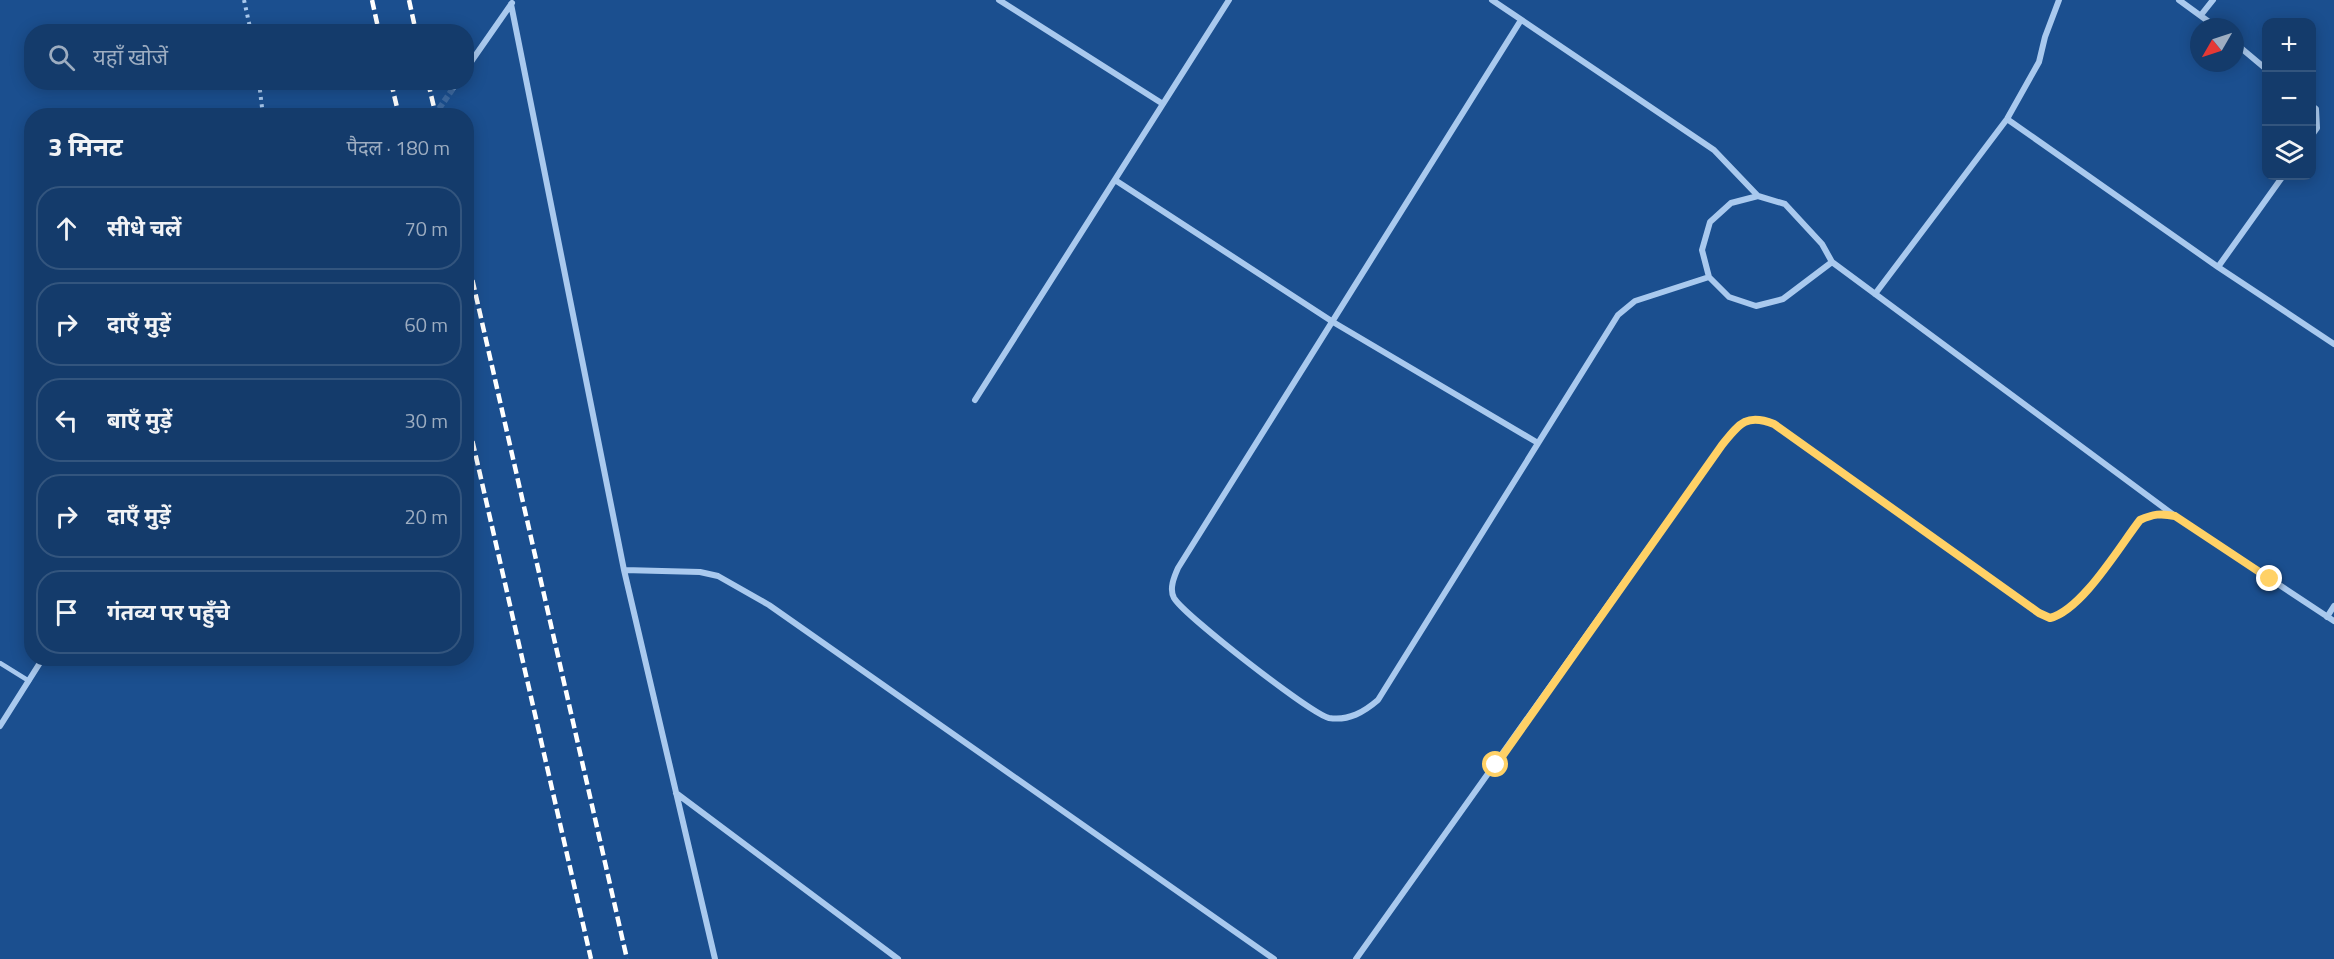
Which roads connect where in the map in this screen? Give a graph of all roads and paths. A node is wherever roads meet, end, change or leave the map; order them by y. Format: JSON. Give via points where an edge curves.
{"nodes":[{"id":1,"x":244,"y":0,"type":"edge"},
{"id":2,"x":999,"y":0,"type":"edge"},
{"id":3,"x":1229,"y":0,"type":"edge"},
{"id":4,"x":1492,"y":0,"type":"edge"},
{"id":5,"x":2059,"y":0,"type":"edge"},
{"id":6,"x":2179,"y":0,"type":"edge"},
{"id":7,"x":2213,"y":0,"type":"edge"},
{"id":8,"x":512,"y":2,"type":"edge"},
{"id":9,"x":2201,"y":15,"type":"junction"},
{"id":10,"x":2205,"y":18,"type":"edge"},
{"id":11,"x":1521,"y":20,"type":"junction"},
{"id":12,"x":249,"y":24,"type":"edge"},
{"id":13,"x":2244,"y":51,"type":"edge"},
{"id":14,"x":474,"y":57,"type":"edge"},
{"id":15,"x":2262,"y":66,"type":"edge"},
{"id":16,"x":260,"y":90,"type":"edge"},
{"id":17,"x":1163,"y":104,"type":"junction"},
{"id":18,"x":262,"y":108,"type":"edge"},
{"id":19,"x":2316,"y":109,"type":"edge"},
{"id":20,"x":2007,"y":119,"type":"junction"},
{"id":21,"x":2316,"y":129,"type":"edge"},
{"id":22,"x":1115,"y":180,"type":"junction"},
{"id":23,"x":2280,"y":180,"type":"edge"},
{"id":24,"x":1758,"y":196,"type":"junction"},
{"id":25,"x":1832,"y":262,"type":"junction"},
{"id":26,"x":2218,"y":267,"type":"junction"},
{"id":27,"x":1709,"y":277,"type":"junction"},
{"id":28,"x":1875,"y":294,"type":"junction"},
{"id":29,"x":1333,"y":322,"type":"junction"},
{"id":30,"x":2334,"y":344,"type":"edge"},
{"id":31,"x":975,"y":400,"type":"dead end"},
{"id":32,"x":1538,"y":443,"type":"junction"},
{"id":33,"x":2175,"y":516,"type":"junction"},
{"id":34,"x":624,"y":570,"type":"junction"},
{"id":35,"x":2334,"y":606,"type":"edge"},
{"id":36,"x":2327,"y":617,"type":"junction"},
{"id":37,"x":2334,"y":621,"type":"edge"},
{"id":38,"x":0,"y":663,"type":"edge"},
{"id":39,"x":38,"y":666,"type":"edge"},
{"id":40,"x":28,"y":681,"type":"junction"},
{"id":41,"x":0,"y":726,"type":"edge"},
{"id":42,"x":676,"y":793,"type":"junction"},
{"id":43,"x":715,"y":959,"type":"edge"},
{"id":44,"x":898,"y":959,"type":"edge"},
{"id":45,"x":1274,"y":959,"type":"edge"},
{"id":46,"x":1356,"y":959,"type":"edge"}],
"edges":[{"from":1,"to":12,"type":"path"},
{"from":2,"to":17,"type":"street"},
{"from":3,"to":17,"type":"street"},
{"from":4,"to":11,"type":"street"},
{"from":5,"to":20,"type":"street","via":[[2039,62]]},
{"from":6,"to":9,"type":"street"},
{"from":7,"to":9,"type":"street"},
{"from":8,"to":14,"type":"street"},
{"from":8,"to":34,"type":"street"},
{"from":9,"to":10,"type":"street"},
{"from":11,"to":24,"type":"street","via":[[1714,150]]},
{"from":11,"to":29,"type":"street"},
{"from":13,"to":15,"type":"street"},
{"from":16,"to":18,"type":"path"},
{"from":17,"to":22,"type":"street"},
{"from":19,"to":21,"type":"street"},
{"from":20,"to":26,"type":"street"},
{"from":20,"to":28,"type":"street"},
{"from":22,"to":29,"type":"street"},
{"from":22,"to":31,"type":"street"},
{"from":23,"to":26,"type":"street"},
{"from":24,"to":25,"type":"street","via":[[1785,204],[1822,244]]},
{"from":24,"to":27,"type":"street","via":[[1731,203],[1710,222],[1702,250]]},
{"from":25,"to":27,"type":"street","via":[[1783,299],[1756,306],[1729,297]]},
{"from":25,"to":28,"type":"street"},
{"from":26,"to":30,"type":"street"},
{"from":27,"to":32,"type":"street","via":[[1635,301],[1618,315]]},
{"from":28,"to":33,"type":"street"},
{"from":29,"to":32,"type":"street"},
{"from":29,"to":32,"type":"street","via":[[1172,581],[1173,597],[1191,617],[1302,704],[1327,718],[1345,718],[1365,712],[1378,700]]},
{"from":33,"to":36,"type":"street"},
{"from":33,"to":46,"type":"street","via":[[2157,514],[2140,520],[2078,602],[2050,618],[1774,424],[1758,418],[1745,421],[1722,445]]},
{"from":34,"to":42,"type":"street"},
{"from":34,"to":45,"type":"street","via":[[718,576],[769,605]]},
{"from":35,"to":36,"type":"street"},
{"from":36,"to":37,"type":"street"},
{"from":38,"to":40,"type":"lane"},
{"from":39,"to":40,"type":"street"},
{"from":40,"to":41,"type":"street"},
{"from":42,"to":43,"type":"street"},
{"from":42,"to":44,"type":"street"}]}
